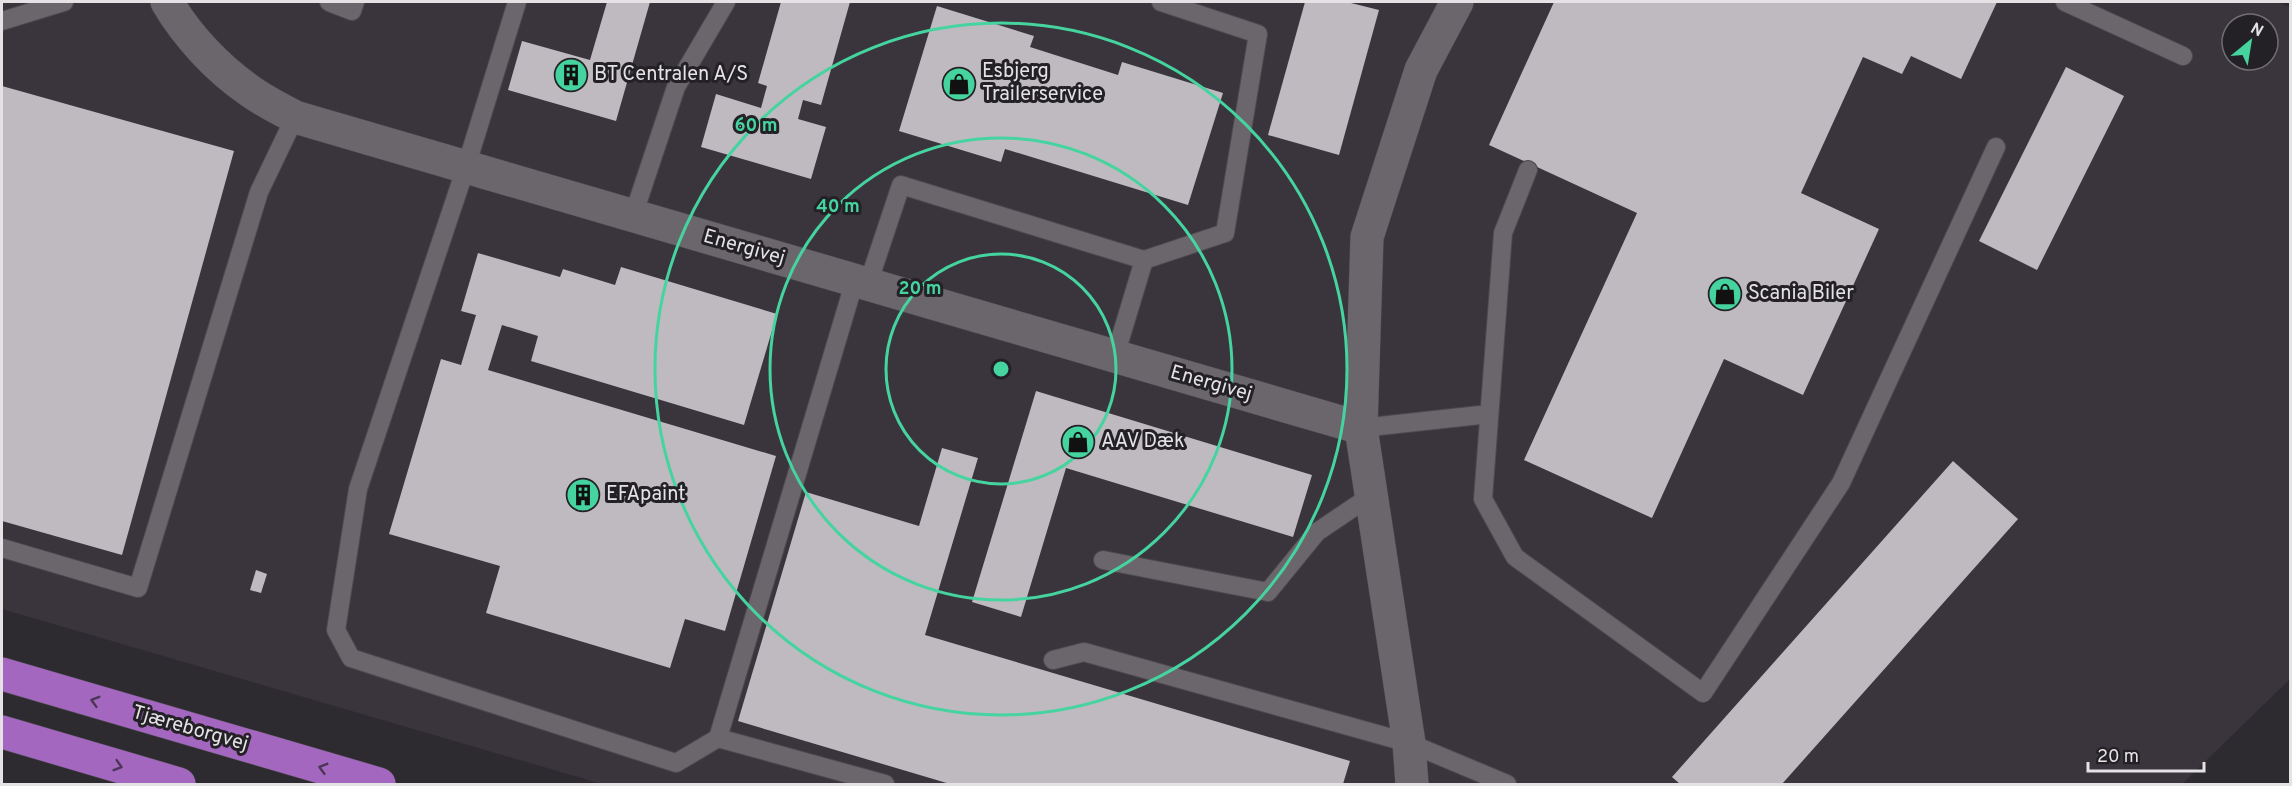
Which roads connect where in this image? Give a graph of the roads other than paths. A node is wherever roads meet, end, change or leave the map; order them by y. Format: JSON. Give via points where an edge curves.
{"nodes":[{"id":1,"x":64,"y":2,"type":"edge"},
{"id":2,"x":167,"y":2,"type":"edge"},
{"id":3,"x":329,"y":2,"type":"edge"},
{"id":4,"x":356,"y":2,"type":"edge"},
{"id":5,"x":518,"y":2,"type":"edge"},
{"id":6,"x":726,"y":2,"type":"edge"},
{"id":7,"x":1161,"y":2,"type":"edge"},
{"id":8,"x":1456,"y":2,"type":"edge"},
{"id":9,"x":2065,"y":2,"type":"edge"},
{"id":10,"x":2,"y":21,"type":"edge"},
{"id":11,"x":2183,"y":56,"type":"dead end"},
{"id":12,"x":295,"y":117,"type":"junction"},
{"id":13,"x":1996,"y":147,"type":"dead end"},
{"id":14,"x":466,"y":167,"type":"junction"},
{"id":15,"x":1528,"y":170,"type":"dead end"},
{"id":16,"x":633,"y":216,"type":"junction"},
{"id":17,"x":1144,"y":260,"type":"junction"},
{"id":18,"x":861,"y":282,"type":"junction"},
{"id":19,"x":1115,"y":356,"type":"junction"},
{"id":20,"x":1489,"y":414,"type":"junction"},
{"id":21,"x":1361,"y":428,"type":"junction"},
{"id":22,"x":1372,"y":495,"type":"junction"},
{"id":23,"x":2,"y":548,"type":"edge"},
{"id":24,"x":1103,"y":560,"type":"dead end"},
{"id":25,"x":1053,"y":660,"type":"dead end"},
{"id":26,"x":2,"y":674,"type":"edge"},
{"id":27,"x":2,"y":732,"type":"edge"},
{"id":28,"x":718,"y":738,"type":"junction"},
{"id":29,"x":1409,"y":743,"type":"junction"},
{"id":30,"x":179,"y":784,"type":"edge"},
{"id":31,"x":379,"y":784,"type":"edge"},
{"id":32,"x":885,"y":784,"type":"edge"},
{"id":33,"x":1412,"y":784,"type":"edge"},
{"id":34,"x":1507,"y":784,"type":"edge"}],
"edges":[{"from":1,"to":10,"type":"lane"},
{"from":2,"to":12,"type":"street","name":"Energivej","via":[[211,58],[250,91]]},
{"from":3,"to":4,"type":"lane","via":[[352,11]]},
{"from":5,"to":14,"type":"lane"},
{"from":6,"to":16,"type":"lane","via":[[676,87]]},
{"from":7,"to":17,"type":"lane","via":[[1258,34],[1225,232]]},
{"from":8,"to":21,"type":"street","via":[[1421,70],[1367,237]]},
{"from":9,"to":11,"type":"lane"},
{"from":12,"to":14,"type":"street","name":"Energivej"},
{"from":12,"to":23,"type":"lane","via":[[259,192],[138,588]]},
{"from":13,"to":20,"type":"lane","via":[[1841,483],[1703,693],[1515,557],[1483,499]]},
{"from":14,"to":16,"type":"street","name":"Energivej"},
{"from":14,"to":28,"type":"lane","via":[[358,489],[336,630],[351,658],[676,763]]},
{"from":15,"to":20,"type":"lane","via":[[1503,233]]},
{"from":16,"to":18,"type":"street","name":"Energivej"},
{"from":17,"to":18,"type":"lane","via":[[901,185]]},
{"from":17,"to":19,"type":"lane"},
{"from":18,"to":19,"type":"street","name":"Energivej"},
{"from":18,"to":28,"type":"lane"},
{"from":19,"to":21,"type":"street","name":"Energivej"},
{"from":20,"to":21,"type":"lane"},
{"from":21,"to":22,"type":"street"},
{"from":22,"to":24,"type":"lane","via":[[1317,532],[1268,592]]},
{"from":22,"to":29,"type":"street"},
{"from":25,"to":29,"type":"lane","via":[[1084,652]]},
{"from":31,"to":26,"type":"highway","name":"Tjæreborgvej","one_way":true},
{"from":27,"to":30,"type":"highway","one_way":true},
{"from":28,"to":32,"type":"lane"},
{"from":29,"to":33,"type":"street"},
{"from":29,"to":34,"type":"lane"}]}
